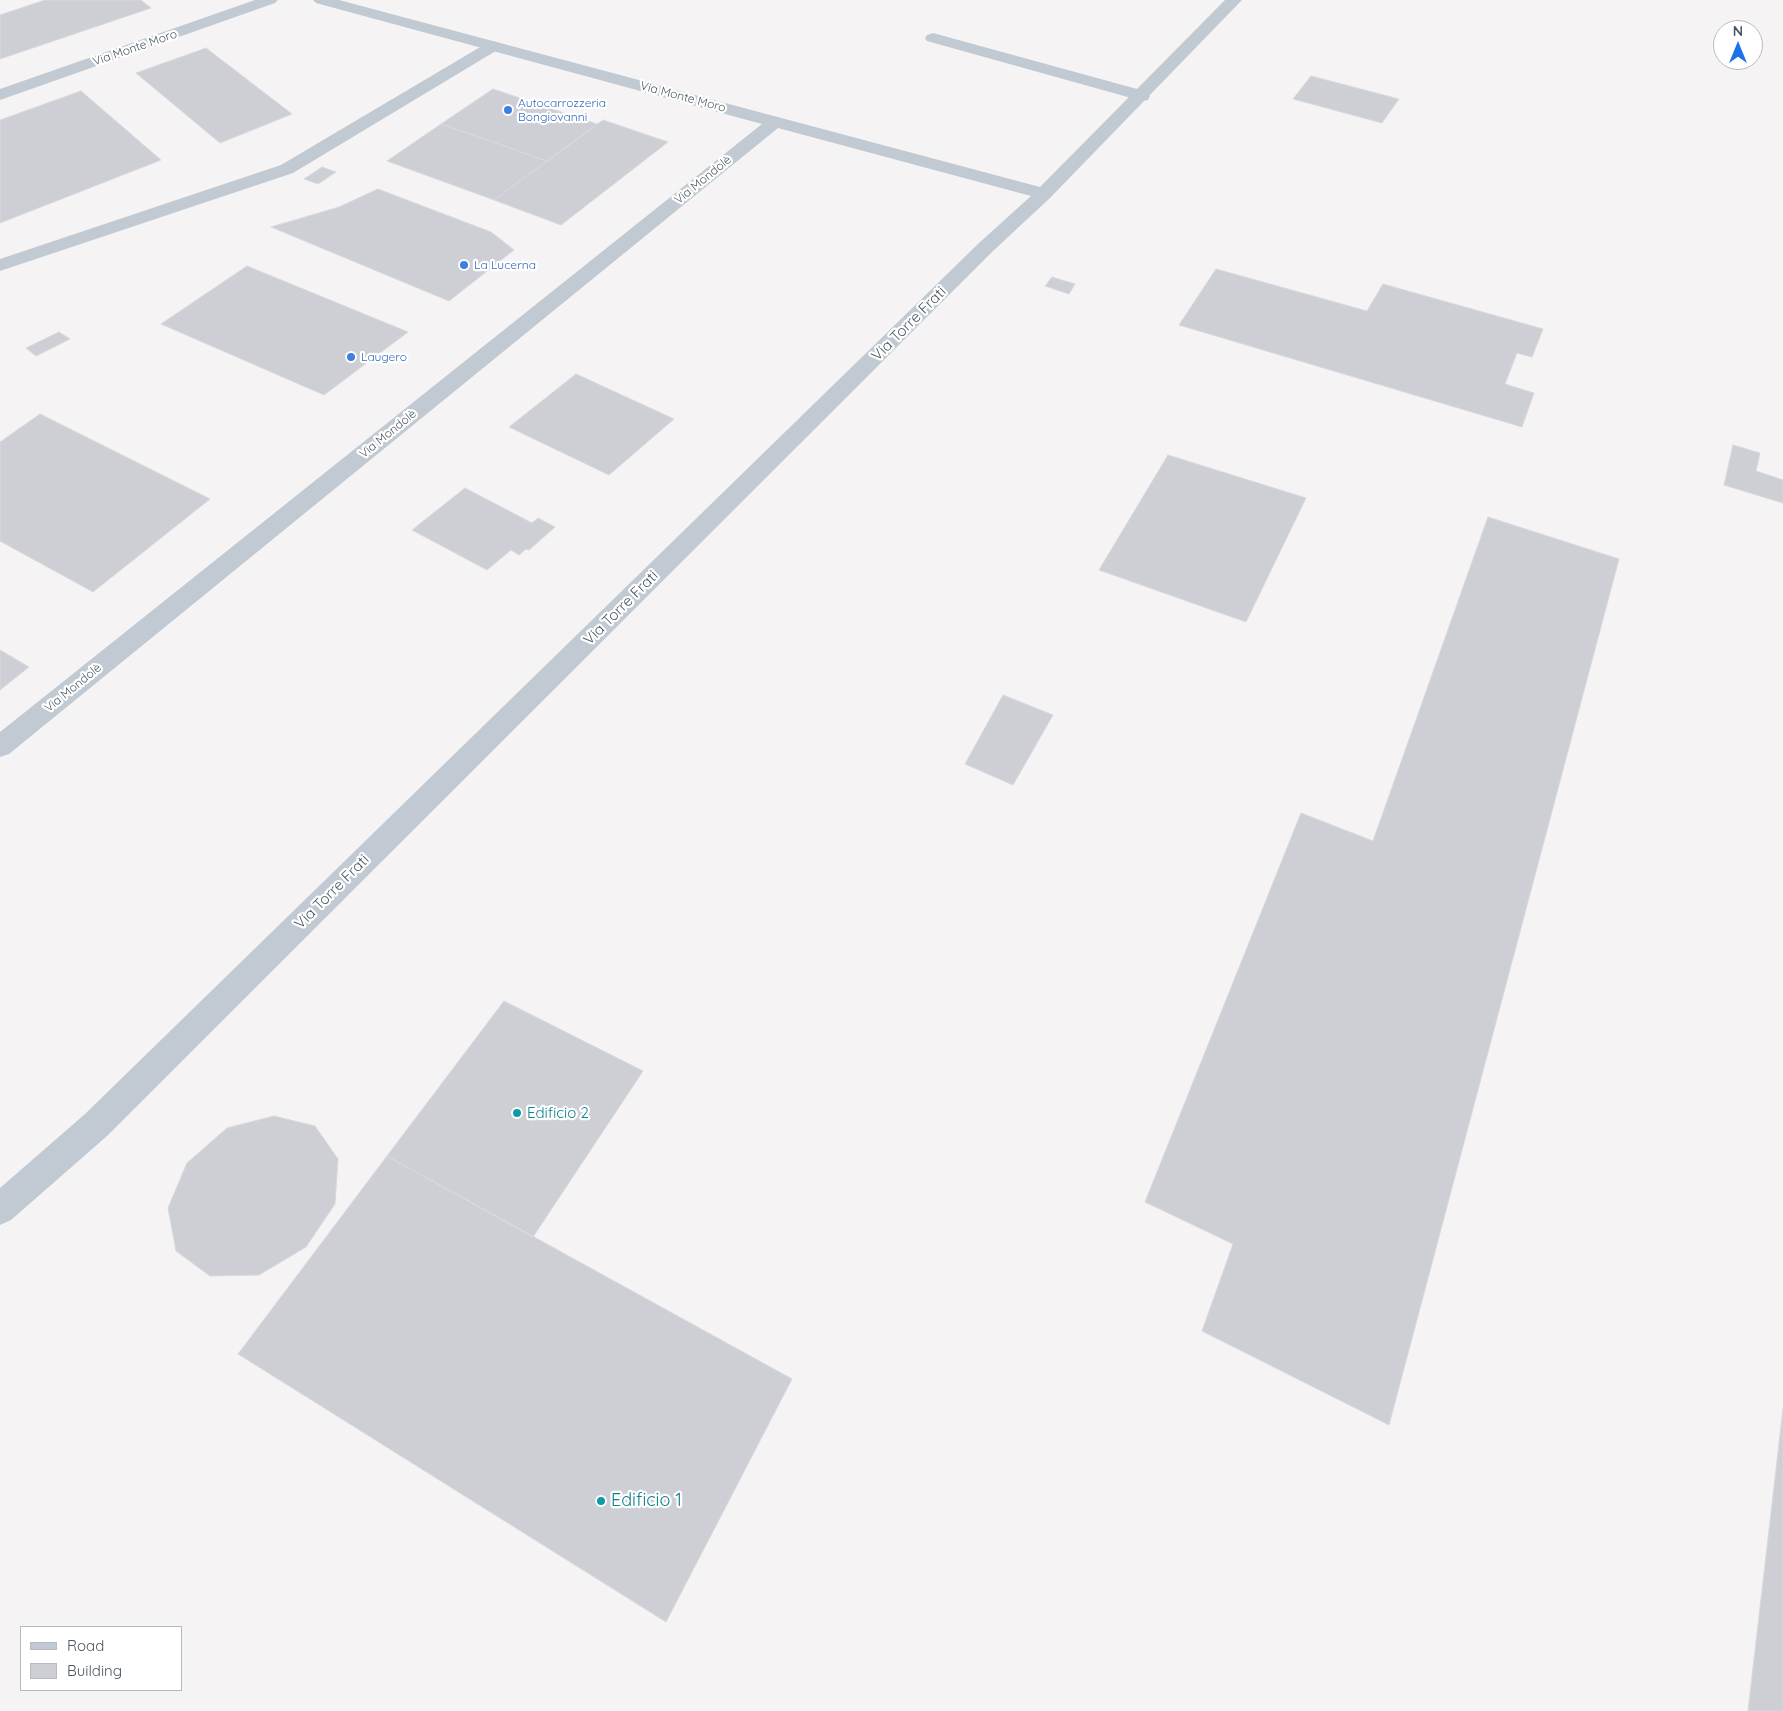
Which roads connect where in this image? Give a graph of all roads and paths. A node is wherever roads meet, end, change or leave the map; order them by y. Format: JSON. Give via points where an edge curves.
{"nodes":[{"id":1,"x":270,"y":0,"type":"edge"},
{"id":2,"x":321,"y":0,"type":"edge"},
{"id":3,"x":1234,"y":0,"type":"edge"},
{"id":4,"x":933,"y":38,"type":"dead end"},
{"id":5,"x":493,"y":46,"type":"junction"},
{"id":6,"x":0,"y":95,"type":"edge"},
{"id":7,"x":1142,"y":96,"type":"junction"},
{"id":8,"x":776,"y":121,"type":"junction"},
{"id":9,"x":1044,"y":194,"type":"junction"},
{"id":10,"x":0,"y":265,"type":"edge"},
{"id":11,"x":0,"y":746,"type":"edge"},
{"id":12,"x":0,"y":1209,"type":"edge"}],
"edges":[{"from":1,"to":6,"type":"street","name":"Via Monte Moro"},
{"from":2,"to":5,"type":"street","name":"Via Monte Moro"},
{"from":3,"to":7,"type":"street","name":"Via Torre Frati"},
{"from":4,"to":7,"type":"street"},
{"from":5,"to":8,"type":"street","name":"Via Monte Moro"},
{"from":5,"to":10,"type":"street","via":[[287,169]]},
{"from":7,"to":9,"type":"street","name":"Via Torre Frati"},
{"from":8,"to":9,"type":"street","name":"Via Monte Moro"},
{"from":8,"to":11,"type":"street","name":"Via Mondolè"},
{"from":9,"to":12,"type":"street","name":"Via Torre Frati","via":[[986,247],[96,1125]]}]}
